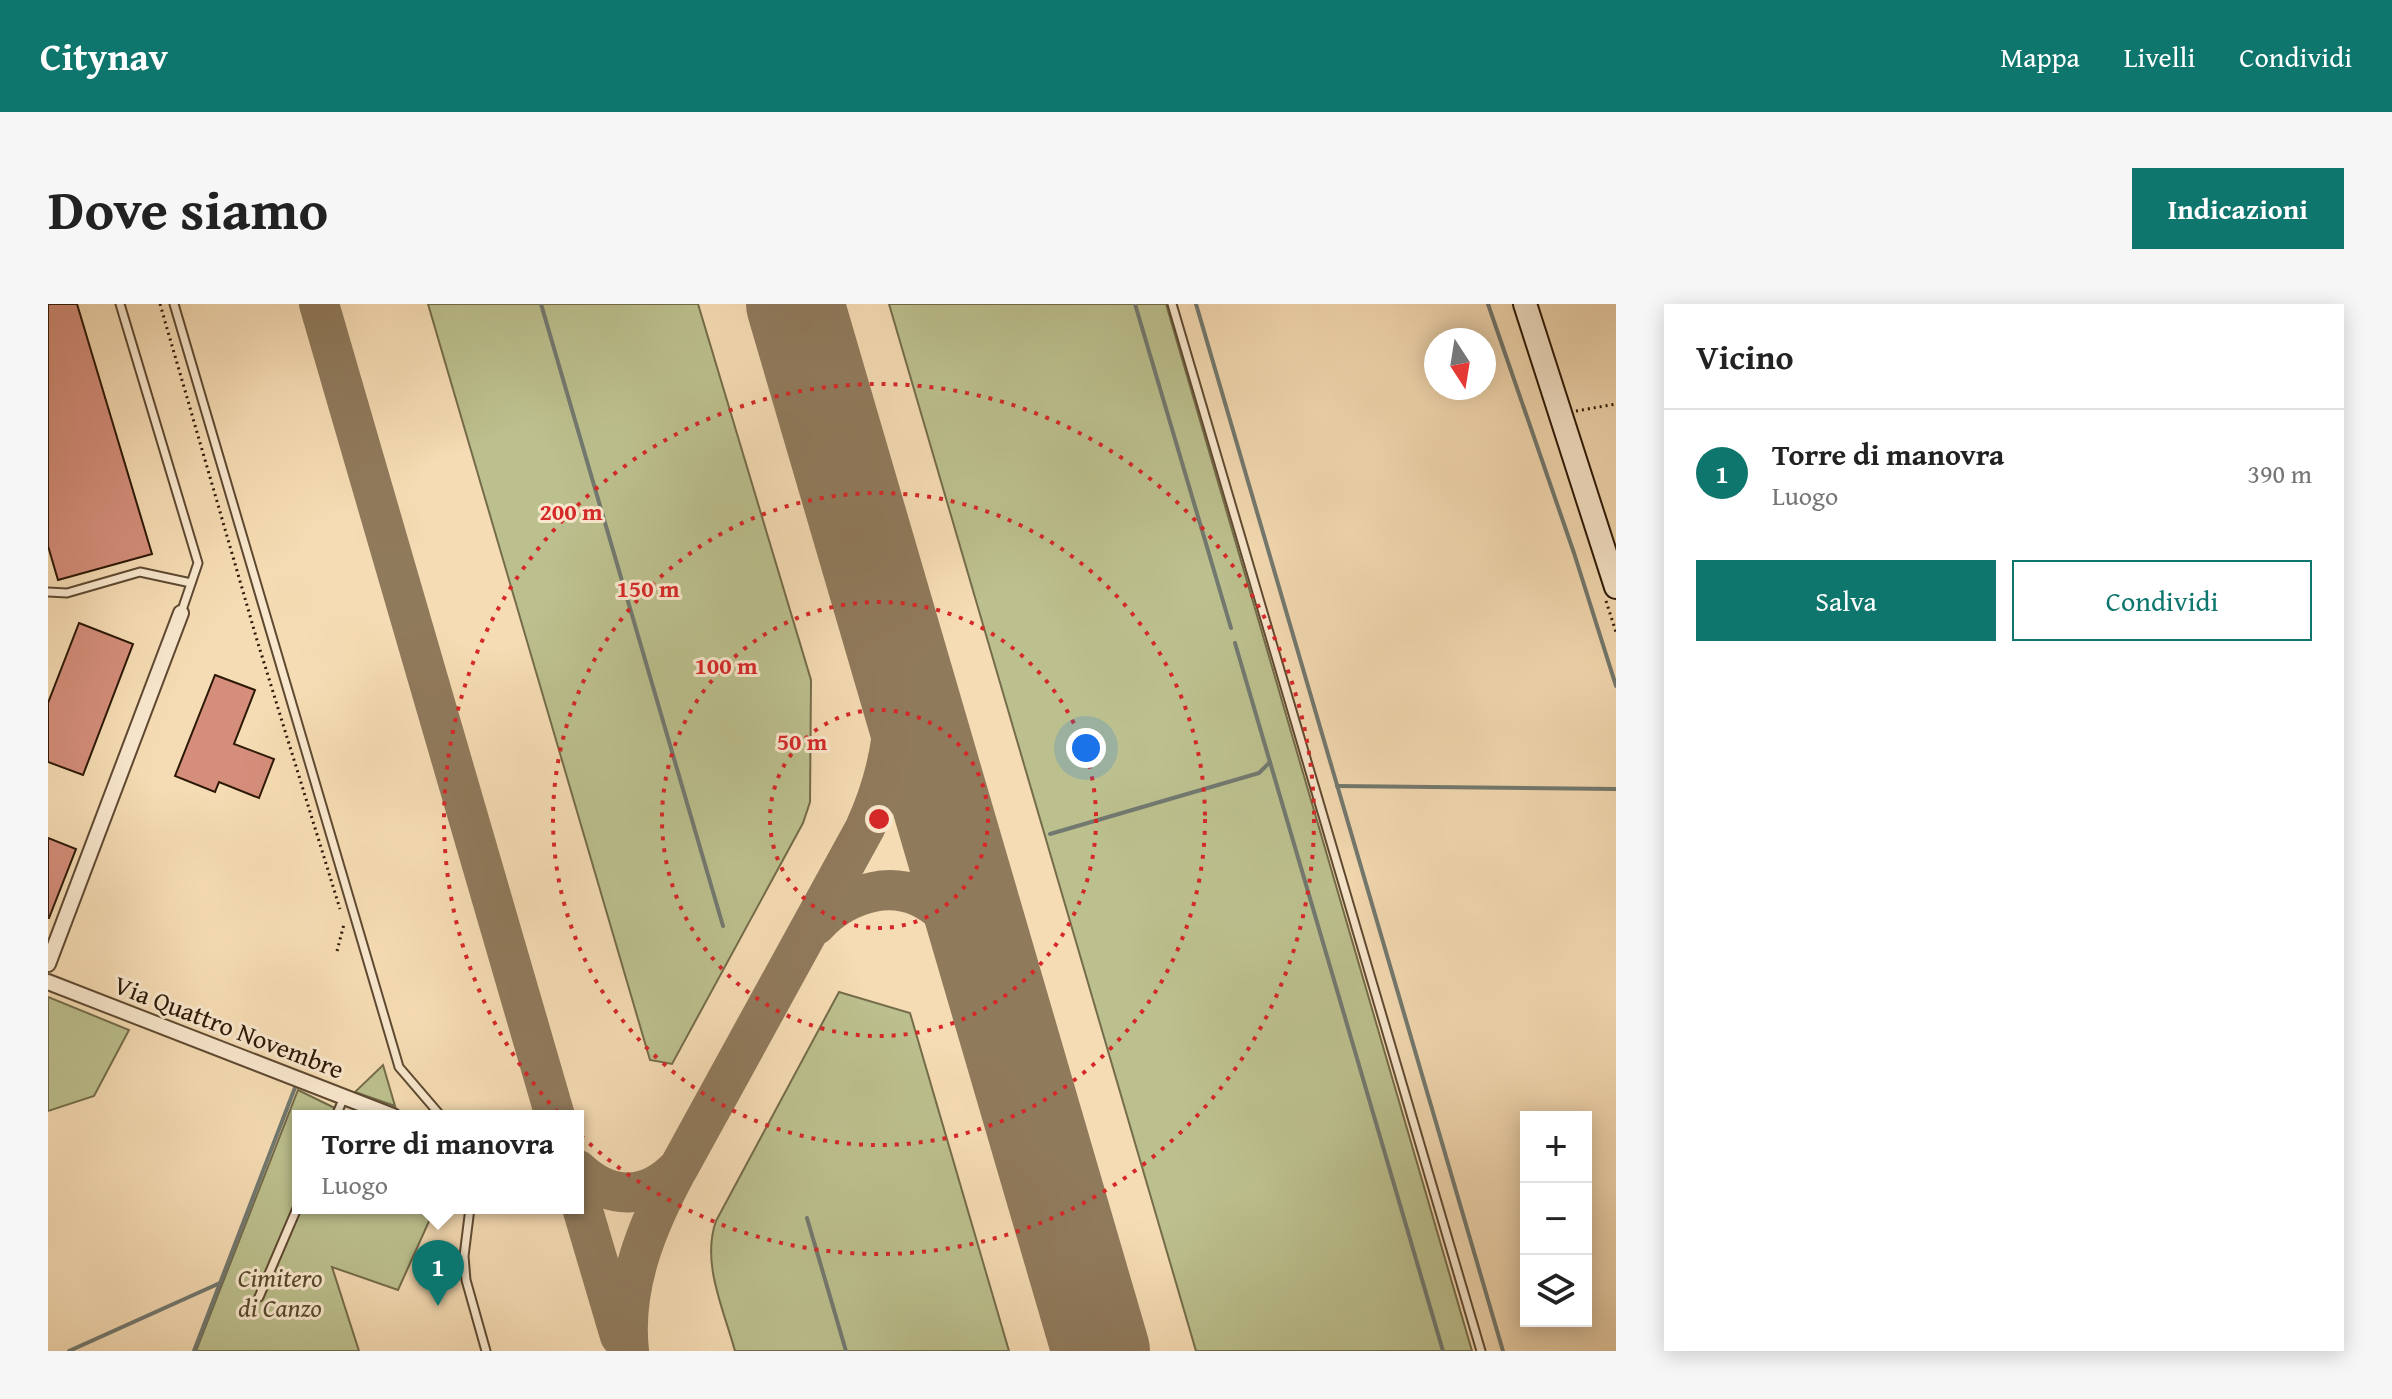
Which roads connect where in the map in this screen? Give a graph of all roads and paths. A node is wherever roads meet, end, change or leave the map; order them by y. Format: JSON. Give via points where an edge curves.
{"nodes":[{"id":1,"x":120,"y":304,"type":"edge"},
{"id":2,"x":160,"y":304,"type":"edge"},
{"id":3,"x":174,"y":304,"type":"edge"},
{"id":4,"x":1172,"y":304,"type":"edge"},
{"id":5,"x":1525,"y":304,"type":"edge"},
{"id":6,"x":1616,"y":404,"type":"edge"},
{"id":7,"x":1561,"y":413,"type":"junction"},
{"id":8,"x":191,"y":583,"type":"junction"},
{"id":9,"x":1616,"y":587,"type":"edge"},
{"id":10,"x":48,"y":592,"type":"edge"},
{"id":11,"x":181,"y":613,"type":"joint"},
{"id":12,"x":337,"y":951,"type":"dead end"},
{"id":13,"x":48,"y":964,"type":"edge"},
{"id":14,"x":48,"y":982,"type":"edge"},
{"id":15,"x":344,"y":1097,"type":"junction"},
{"id":16,"x":339,"y":1110,"type":"edge"},
{"id":17,"x":378,"y":1110,"type":"edge"},
{"id":18,"x":436,"y":1110,"type":"edge"},
{"id":19,"x":295,"y":1214,"type":"edge"},
{"id":20,"x":469,"y":1214,"type":"edge"},
{"id":21,"x":259,"y":1297,"type":"dead end"},
{"id":22,"x":486,"y":1351,"type":"edge"},
{"id":23,"x":1481,"y":1351,"type":"edge"}],
"edges":[{"from":1,"to":8,"type":"lane","via":[[198,563]]},
{"from":2,"to":12,"type":"path","via":[[345,925]]},
{"from":3,"to":18,"type":"lane","via":[[399,1067]]},
{"from":4,"to":23,"type":"lane"},
{"from":5,"to":7,"type":"street"},
{"from":6,"to":7,"type":"path"},
{"from":7,"to":9,"type":"street"},
{"from":8,"to":10,"type":"lane","via":[[140,572],[67,593]]},
{"from":8,"to":11,"type":"lane"},
{"from":11,"to":13,"type":"street"},
{"from":14,"to":15,"type":"street","name":"Via Quattro Novembre"},
{"from":15,"to":16,"type":"lane"},
{"from":15,"to":17,"type":"street","name":"Via Quattro Novembre"},
{"from":19,"to":21,"type":"lane"},
{"from":20,"to":22,"type":"lane","via":[[466,1280]]}]}
